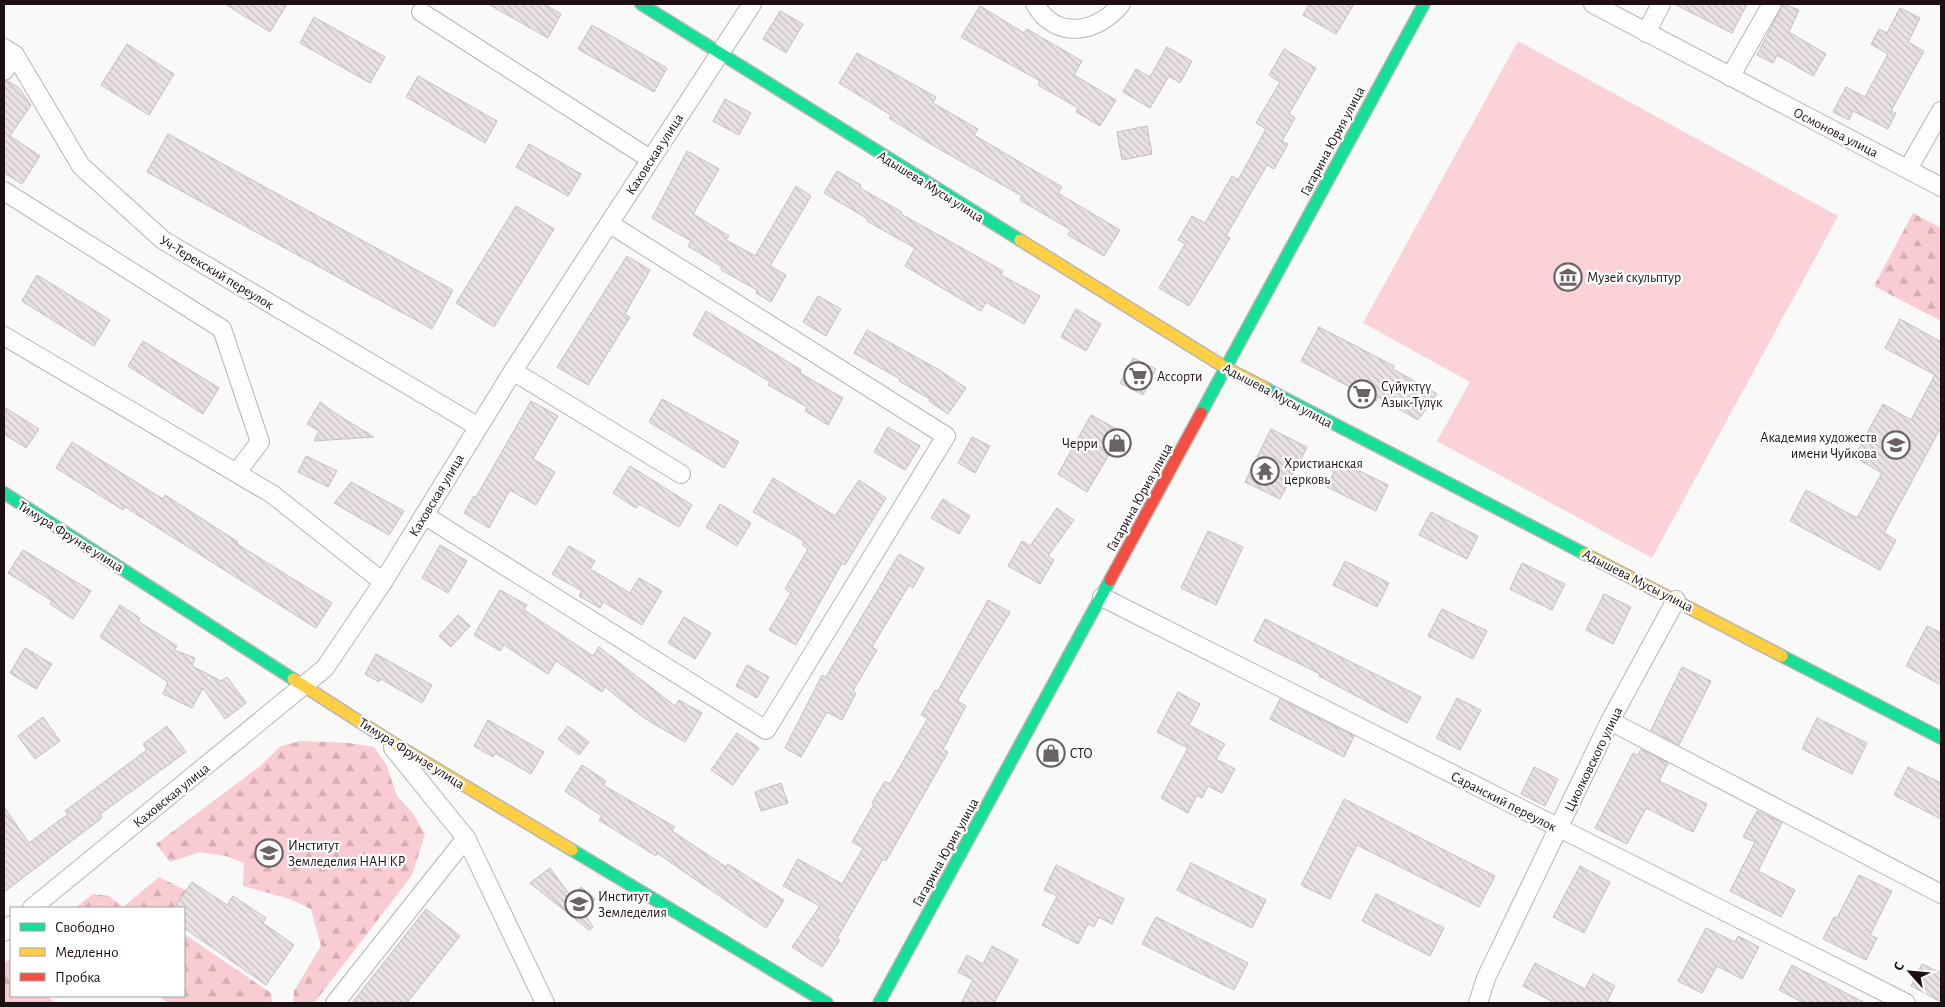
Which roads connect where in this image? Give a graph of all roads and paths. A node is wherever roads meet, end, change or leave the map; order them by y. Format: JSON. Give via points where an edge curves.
{"nodes":[{"id":1,"x":641,"y":4,"type":"edge"},
{"id":2,"x":752,"y":4,"type":"edge"},
{"id":3,"x":1035,"y":4,"type":"edge"},
{"id":4,"x":1121,"y":4,"type":"edge"},
{"id":5,"x":1424,"y":4,"type":"edge"},
{"id":6,"x":1593,"y":4,"type":"edge"},
{"id":7,"x":1661,"y":4,"type":"edge"},
{"id":8,"x":1772,"y":4,"type":"edge"},
{"id":9,"x":421,"y":12,"type":"dead end"},
{"id":10,"x":1646,"y":33,"type":"junction"},
{"id":11,"x":9,"y":52,"type":"edge"},
{"id":12,"x":719,"y":54,"type":"junction"},
{"id":13,"x":4,"y":71,"type":"edge"},
{"id":14,"x":1730,"y":77,"type":"junction"},
{"id":15,"x":1941,"y":111,"type":"edge"},
{"id":16,"x":650,"y":159,"type":"junction"},
{"id":17,"x":1908,"y":169,"type":"junction"},
{"id":18,"x":1941,"y":187,"type":"edge"},
{"id":19,"x":4,"y":191,"type":"edge"},
{"id":20,"x":610,"y":224,"type":"junction"},
{"id":21,"x":4,"y":336,"type":"edge"},
{"id":22,"x":1226,"y":368,"type":"junction"},
{"id":23,"x":513,"y":371,"type":"junction"},
{"id":24,"x":477,"y":426,"type":"junction"},
{"id":25,"x":237,"y":472,"type":"junction"},
{"id":26,"x":681,"y":474,"type":"dead end"},
{"id":27,"x":4,"y":494,"type":"edge"},
{"id":28,"x":424,"y":516,"type":"junction"},
{"id":29,"x":383,"y":582,"type":"junction"},
{"id":30,"x":1102,"y":597,"type":"junction"},
{"id":31,"x":1676,"y":600,"type":"junction"},
{"id":32,"x":306,"y":685,"type":"junction"},
{"id":33,"x":1610,"y":721,"type":"junction"},
{"id":34,"x":385,"y":738,"type":"junction"},
{"id":35,"x":1941,"y":738,"type":"edge"},
{"id":36,"x":1560,"y":829,"type":"junction"},
{"id":37,"x":466,"y":838,"type":"junction"},
{"id":38,"x":1941,"y":894,"type":"edge"},
{"id":39,"x":33,"y":907,"type":"edge"},
{"id":40,"x":334,"y":1003,"type":"edge"},
{"id":41,"x":545,"y":1003,"type":"edge"},
{"id":42,"x":827,"y":1003,"type":"edge"},
{"id":43,"x":879,"y":1003,"type":"edge"},
{"id":44,"x":1478,"y":1003,"type":"edge"},
{"id":45,"x":1906,"y":1003,"type":"edge"}],
"edges":[{"from":1,"to":12,"type":"main road","name":"Адышева Мусы улица"},
{"from":2,"to":12,"type":"street","name":"Каховская улица"},
{"from":3,"to":4,"type":"street","via":[[1053,23],[1069,28],[1092,27],[1108,19]]},
{"from":5,"to":22,"type":"main road","name":"Гагарина Юрия улица"},
{"from":6,"to":10,"type":"street","name":"Осмонова улица"},
{"from":7,"to":10,"type":"street"},
{"from":8,"to":14,"type":"street"},
{"from":9,"to":16,"type":"street"},
{"from":10,"to":14,"type":"street","name":"Осмонова улица"},
{"from":11,"to":13,"type":"street","name":"Уч-Терекский переулок"},
{"from":11,"to":24,"type":"street","name":"Уч-Терекский переулок","via":[[81,166],[163,240]]},
{"from":12,"to":16,"type":"street","name":"Каховская улица"},
{"from":12,"to":22,"type":"main road","name":"Адышева Мусы улица"},
{"from":14,"to":17,"type":"street","name":"Осмонова улица"},
{"from":15,"to":17,"type":"street"},
{"from":16,"to":20,"type":"street","name":"Каховская улица"},
{"from":17,"to":18,"type":"street","name":"Осмонова улица"},
{"from":19,"to":25,"type":"street","via":[[222,328],[260,442]]},
{"from":20,"to":23,"type":"street","name":"Каховская улица"},
{"from":20,"to":28,"type":"street","via":[[946,436],[766,730]]},
{"from":21,"to":25,"type":"street"},
{"from":22,"to":30,"type":"main road","name":"Гагарина Юрия улица"},
{"from":22,"to":31,"type":"main road","name":"Адышева Мусы улица"},
{"from":23,"to":24,"type":"street","name":"Каховская улица"},
{"from":23,"to":26,"type":"street"},
{"from":24,"to":28,"type":"street","name":"Каховская улица"},
{"from":25,"to":29,"type":"street","via":[[272,494]]},
{"from":27,"to":32,"type":"main road","name":"Тимура Фрунзе улица"},
{"from":28,"to":29,"type":"street","name":"Каховская улица"},
{"from":29,"to":32,"type":"street","name":"Каховская улица","via":[[325,668]]},
{"from":30,"to":36,"type":"street","name":"Саранский переулок"},
{"from":30,"to":43,"type":"main road","name":"Гагарина Юрия улица"},
{"from":31,"to":33,"type":"street","name":"Циолковского улица"},
{"from":31,"to":35,"type":"main road","name":"Адышева Мусы улица"},
{"from":32,"to":34,"type":"main road","name":"Тимура Фрунзе улица"},
{"from":32,"to":39,"type":"street","name":"Каховская улица"},
{"from":33,"to":36,"type":"street","name":"Циолковского улица"},
{"from":33,"to":38,"type":"street"},
{"from":34,"to":37,"type":"street"},
{"from":34,"to":42,"type":"main road","name":"Тимура Фрунзе улица"},
{"from":36,"to":44,"type":"street","name":"Циолковского улица","via":[[1486,978]]},
{"from":36,"to":45,"type":"street","name":"Саранский переулок"},
{"from":37,"to":40,"type":"street"},
{"from":37,"to":41,"type":"street"}]}
